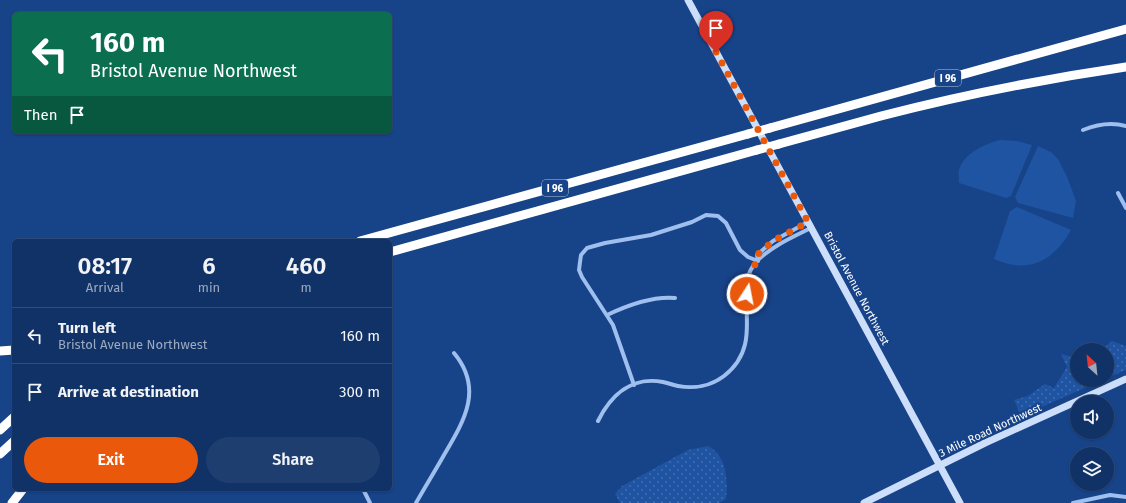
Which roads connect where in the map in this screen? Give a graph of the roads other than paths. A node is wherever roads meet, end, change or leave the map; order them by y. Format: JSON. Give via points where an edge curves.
{"nodes":[{"id":1,"x":688,"y":0,"type":"edge"},
{"id":2,"x":1126,"y":29,"type":"edge"},
{"id":3,"x":1126,"y":67,"type":"edge"},
{"id":4,"x":1126,"y":126,"type":"edge"},
{"id":5,"x":1084,"y":130,"type":"dead end"},
{"id":6,"x":1118,"y":193,"type":"dead end"},
{"id":7,"x":1126,"y":208,"type":"edge"},
{"id":8,"x":810,"y":225,"type":"junction"},
{"id":9,"x":367,"y":239,"type":"edge"},
{"id":10,"x":392,"y":251,"type":"edge"},
{"id":11,"x":758,"y":261,"type":"junction"},
{"id":12,"x":675,"y":298,"type":"dead end"},
{"id":13,"x":607,"y":316,"type":"junction"},
{"id":14,"x":12,"y":350,"type":"edge"},
{"id":15,"x":0,"y":351,"type":"edge"},
{"id":16,"x":454,"y":353,"type":"dead end"},
{"id":17,"x":1126,"y":379,"type":"edge"},
{"id":18,"x":634,"y":385,"type":"junction"},
{"id":19,"x":12,"y":419,"type":"edge"},
{"id":20,"x":598,"y":421,"type":"dead end"},
{"id":21,"x":0,"y":430,"type":"edge"},
{"id":22,"x":12,"y":443,"type":"edge"},
{"id":23,"x":0,"y":454,"type":"edge"},
{"id":24,"x":940,"y":465,"type":"junction"},
{"id":25,"x":21,"y":491,"type":"edge"},
{"id":26,"x":363,"y":491,"type":"edge"},
{"id":27,"x":1126,"y":497,"type":"edge"},
{"id":28,"x":12,"y":503,"type":"edge"},
{"id":29,"x":370,"y":503,"type":"edge"},
{"id":30,"x":416,"y":503,"type":"edge"},
{"id":31,"x":864,"y":503,"type":"edge"},
{"id":32,"x":960,"y":503,"type":"edge"},
{"id":33,"x":1073,"y":503,"type":"edge"}],
"edges":[{"from":1,"to":8,"type":"street","name":"Bristol Avenue Northwest"},
{"from":2,"to":9,"type":"highway","number":"I 96","bridge":true},
{"from":3,"to":10,"type":"highway","number":"I 96","bridge":true,"via":[[962,97],[882,116]]},
{"from":4,"to":5,"type":"street","via":[[1113,123]]},
{"from":6,"to":7,"type":"street"},
{"from":8,"to":11,"type":"street"},
{"from":8,"to":11,"type":"street","via":[[773,241],[757,255]]},
{"from":8,"to":24,"type":"street","name":"Bristol Avenue Northwest"},
{"from":11,"to":13,"type":"street","via":[[740,250],[726,223],[718,216],[706,215],[651,235],[587,248],[581,255],[579,270]]},
{"from":11,"to":18,"type":"street","via":[[748,281],[748,333],[738,360],[731,369],[716,381],[698,387],[657,381]]},
{"from":12,"to":13,"type":"street","via":[[659,297],[627,306]]},
{"from":13,"to":18,"type":"street","via":[[617,335]]},
{"from":14,"to":15,"type":"highway"},
{"from":16,"to":30,"type":"street","via":[[465,369],[468,380],[466,416]]},
{"from":17,"to":24,"type":"street","name":"3 Mile Road Northwest"},
{"from":18,"to":20,"type":"street","via":[[613,398]]},
{"from":19,"to":21,"type":"highway"},
{"from":22,"to":23,"type":"highway"},
{"from":24,"to":31,"type":"street","name":"3 Mile Road Northwest"},
{"from":24,"to":32,"type":"street","name":"Bristol Avenue Northwest"},
{"from":25,"to":28,"type":"highway"},
{"from":26,"to":29,"type":"street"},
{"from":27,"to":33,"type":"street","via":[[1110,495]]}]}
